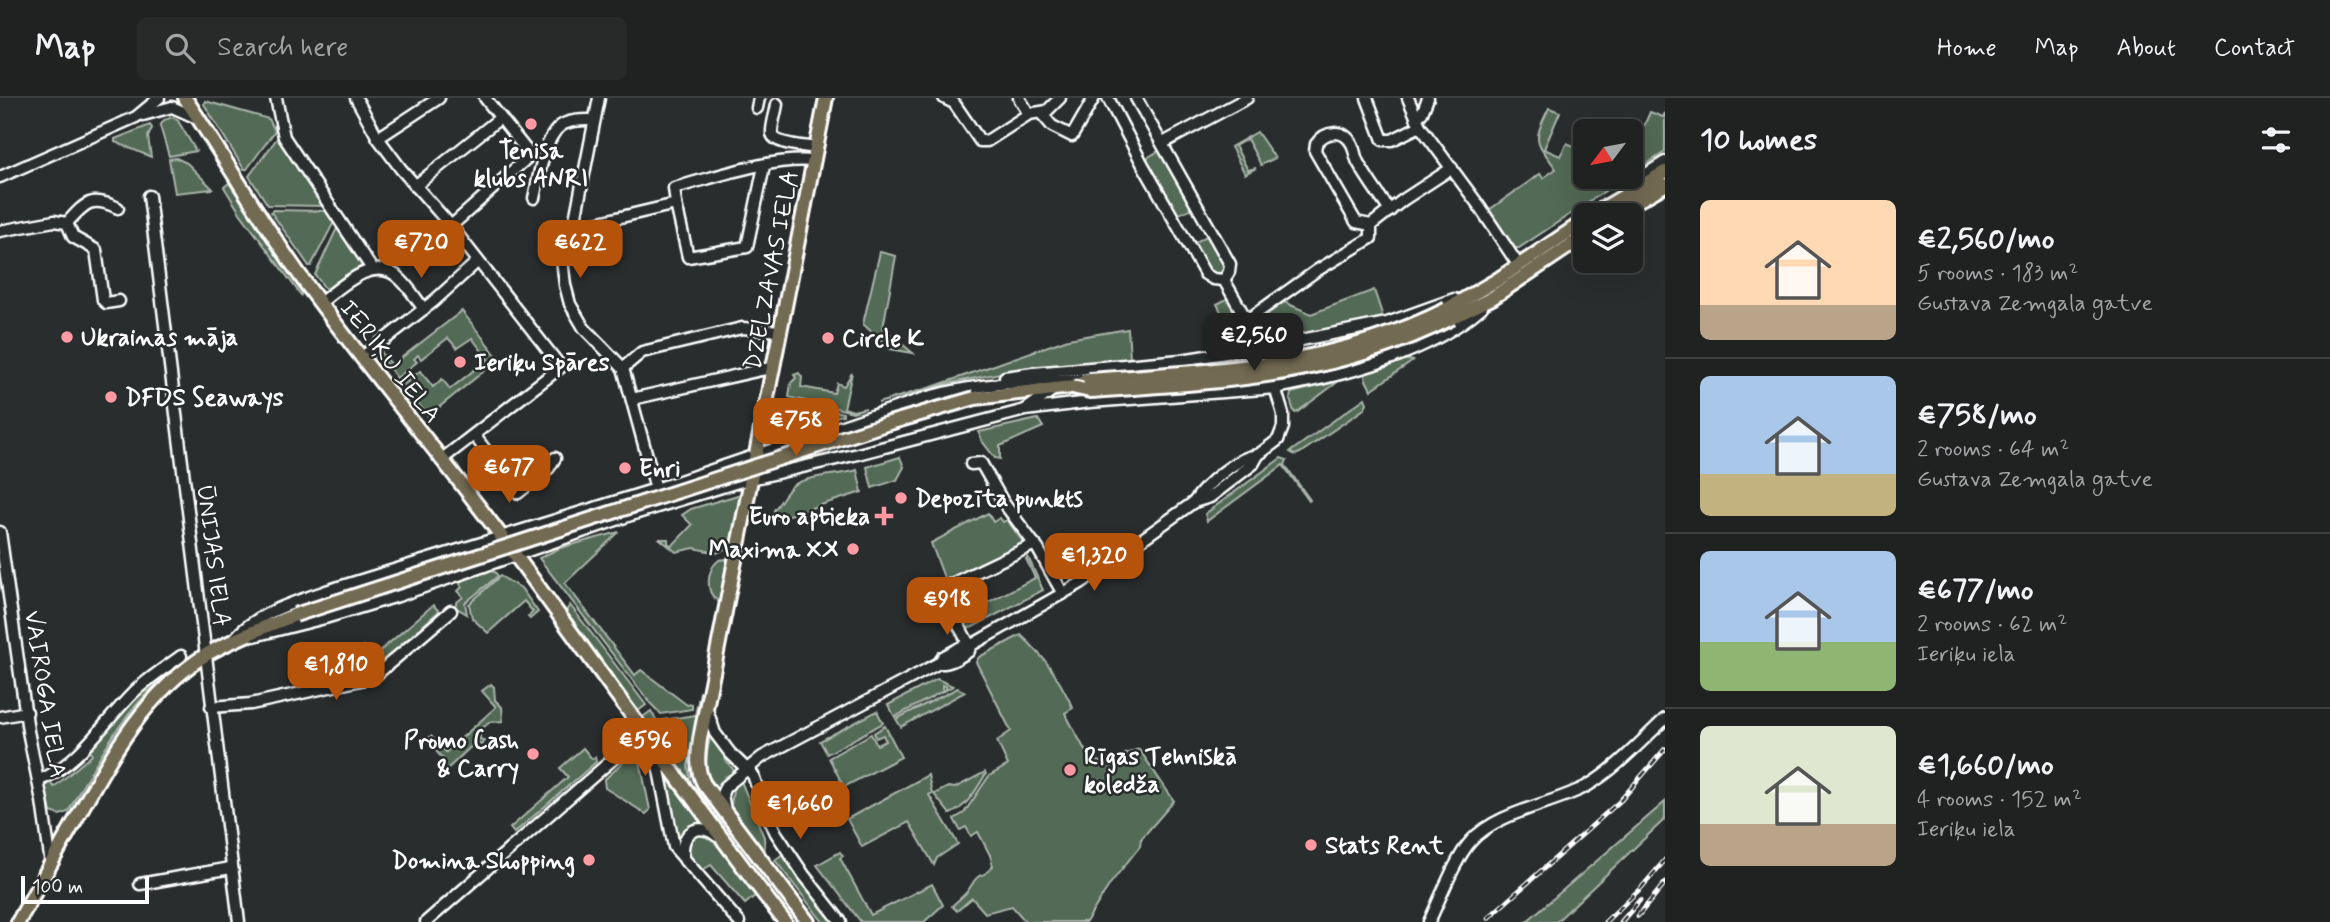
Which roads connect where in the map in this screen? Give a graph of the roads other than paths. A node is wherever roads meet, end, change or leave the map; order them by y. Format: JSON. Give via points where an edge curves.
{"nodes":[{"id":1,"x":159,"y":98,"type":"edge"},
{"id":2,"x":185,"y":98,"type":"edge"},
{"id":3,"x":276,"y":98,"type":"edge"},
{"id":4,"x":357,"y":98,"type":"edge"},
{"id":5,"x":439,"y":98,"type":"edge"},
{"id":6,"x":485,"y":98,"type":"edge"},
{"id":7,"x":599,"y":98,"type":"edge"},
{"id":8,"x":826,"y":98,"type":"edge"},
{"id":9,"x":944,"y":98,"type":"edge"},
{"id":10,"x":1019,"y":98,"type":"edge"},
{"id":11,"x":1060,"y":98,"type":"edge"},
{"id":12,"x":1094,"y":98,"type":"edge"},
{"id":13,"x":1108,"y":98,"type":"edge"},
{"id":14,"x":1136,"y":98,"type":"edge"},
{"id":15,"x":1247,"y":98,"type":"edge"},
{"id":16,"x":1367,"y":98,"type":"edge"},
{"id":17,"x":1408,"y":98,"type":"edge"},
{"id":18,"x":1429,"y":98,"type":"edge"},
{"id":19,"x":777,"y":104,"type":"dead end"},
{"id":20,"x":1041,"y":113,"type":"junction"},
{"id":21,"x":1029,"y":114,"type":"junction"},
{"id":22,"x":136,"y":117,"type":"junction"},
{"id":23,"x":197,"y":118,"type":"junction"},
{"id":24,"x":500,"y":118,"type":"junction"},
{"id":25,"x":594,"y":120,"type":"junction"},
{"id":26,"x":1418,"y":122,"type":"junction"},
{"id":27,"x":379,"y":138,"type":"junction"},
{"id":28,"x":1163,"y":143,"type":"junction"},
{"id":29,"x":815,"y":154,"type":"junction"},
{"id":30,"x":1665,"y":162,"type":"edge"},
{"id":31,"x":764,"y":166,"type":"junction"},
{"id":32,"x":1452,"y":168,"type":"junction"},
{"id":33,"x":1665,"y":172,"type":"edge"},
{"id":34,"x":0,"y":177,"type":"edge"},
{"id":35,"x":1665,"y":184,"type":"edge"},
{"id":36,"x":415,"y":186,"type":"junction"},
{"id":37,"x":1665,"y":192,"type":"edge"},
{"id":38,"x":149,"y":196,"type":"dead end"},
{"id":39,"x":1620,"y":197,"type":"junction"},
{"id":40,"x":534,"y":198,"type":"dead end"},
{"id":41,"x":1611,"y":203,"type":"edge"},
{"id":42,"x":1634,"y":203,"type":"edge"},
{"id":43,"x":676,"y":204,"type":"junction"},
{"id":44,"x":1643,"y":205,"type":"edge"},
{"id":45,"x":118,"y":208,"type":"dead end"},
{"id":46,"x":1390,"y":211,"type":"junction"},
{"id":47,"x":67,"y":223,"type":"junction"},
{"id":48,"x":574,"y":225,"type":"junction"},
{"id":49,"x":1371,"y":225,"type":"junction"},
{"id":50,"x":451,"y":226,"type":"junction"},
{"id":51,"x":1573,"y":229,"type":"edge"},
{"id":52,"x":0,"y":231,"type":"edge"},
{"id":53,"x":1573,"y":244,"type":"edge"},
{"id":54,"x":478,"y":261,"type":"junction"},
{"id":55,"x":1519,"y":266,"type":"junction"},
{"id":56,"x":372,"y":269,"type":"junction"},
{"id":57,"x":1224,"y":280,"type":"junction"},
{"id":58,"x":1467,"y":298,"type":"junction"},
{"id":59,"x":1492,"y":298,"type":"junction"},
{"id":60,"x":119,"y":301,"type":"dead end"},
{"id":61,"x":320,"y":303,"type":"junction"},
{"id":62,"x":424,"y":309,"type":"junction"},
{"id":63,"x":1449,"y":313,"type":"junction"},
{"id":64,"x":1247,"y":320,"type":"junction"},
{"id":65,"x":781,"y":331,"type":"junction"},
{"id":66,"x":1262,"y":347,"type":"junction"},
{"id":67,"x":361,"y":358,"type":"junction"},
{"id":68,"x":774,"y":367,"type":"junction"},
{"id":69,"x":622,"y":368,"type":"junction"},
{"id":70,"x":1089,"y":380,"type":"junction"},
{"id":71,"x":1072,"y":387,"type":"junction"},
{"id":72,"x":960,"y":388,"type":"junction"},
{"id":73,"x":1056,"y":388,"type":"junction"},
{"id":74,"x":1276,"y":388,"type":"junction"},
{"id":75,"x":632,"y":399,"type":"junction"},
{"id":76,"x":1025,"y":410,"type":"junction"},
{"id":77,"x":474,"y":435,"type":"junction"},
{"id":78,"x":811,"y":436,"type":"junction"},
{"id":79,"x":755,"y":456,"type":"junction"},
{"id":80,"x":555,"y":458,"type":"dead end"},
{"id":81,"x":441,"y":460,"type":"junction"},
{"id":82,"x":823,"y":461,"type":"junction"},
{"id":83,"x":971,"y":464,"type":"dead end"},
{"id":84,"x":751,"y":478,"type":"junction"},
{"id":85,"x":656,"y":489,"type":"junction"},
{"id":86,"x":0,"y":532,"type":"edge"},
{"id":87,"x":501,"y":537,"type":"junction"},
{"id":88,"x":1035,"y":544,"type":"junction"},
{"id":89,"x":454,"y":551,"type":"junction"},
{"id":90,"x":515,"y":555,"type":"junction"},
{"id":91,"x":463,"y":573,"type":"junction"},
{"id":92,"x":1063,"y":594,"type":"junction"},
{"id":93,"x":451,"y":611,"type":"dead end"},
{"id":94,"x":233,"y":640,"type":"junction"},
{"id":95,"x":970,"y":646,"type":"junction"},
{"id":96,"x":206,"y":655,"type":"junction"},
{"id":97,"x":181,"y":656,"type":"dead end"},
{"id":98,"x":211,"y":707,"type":"junction"},
{"id":99,"x":707,"y":709,"type":"junction"},
{"id":100,"x":27,"y":712,"type":"junction"},
{"id":101,"x":0,"y":717,"type":"edge"},
{"id":102,"x":1665,"y":719,"type":"edge"},
{"id":103,"x":648,"y":737,"type":"junction"},
{"id":104,"x":749,"y":769,"type":"junction"},
{"id":105,"x":38,"y":780,"type":"junction"},
{"id":106,"x":725,"y":814,"type":"junction"},
{"id":107,"x":722,"y":841,"type":"junction"},
{"id":108,"x":686,"y":862,"type":"junction"},
{"id":109,"x":51,"y":864,"type":"junction"},
{"id":110,"x":231,"y":868,"type":"junction"},
{"id":111,"x":140,"y":884,"type":"dead end"},
{"id":112,"x":18,"y":922,"type":"edge"},
{"id":113,"x":239,"y":922,"type":"edge"},
{"id":114,"x":426,"y":922,"type":"edge"},
{"id":115,"x":739,"y":922,"type":"edge"},
{"id":116,"x":785,"y":922,"type":"edge"},
{"id":117,"x":808,"y":922,"type":"edge"},
{"id":118,"x":841,"y":922,"type":"edge"},
{"id":119,"x":1429,"y":922,"type":"edge"}],
"edges":[{"from":1,"to":22,"type":"street"},
{"from":2,"to":23,"type":"main road","name":"IERIĶU IELA"},
{"from":3,"to":56,"type":"street","via":[[284,137]]},
{"from":4,"to":27,"type":"street"},
{"from":5,"to":27,"type":"street"},
{"from":6,"to":24,"type":"street"},
{"from":7,"to":25,"type":"street"},
{"from":8,"to":29,"type":"main road","name":"DZELZAVAS IELA"},
{"from":9,"to":21,"type":"street","via":[[954,103],[980,141]]},
{"from":10,"to":21,"type":"street"},
{"from":11,"to":20,"type":"street"},
{"from":12,"to":20,"type":"street","via":[[1072,136],[1052,126]]},
{"from":13,"to":57,"type":"street","via":[[1205,274]]},
{"from":14,"to":28,"type":"street"},
{"from":15,"to":28,"type":"street"},
{"from":16,"to":26,"type":"street","via":[[1383,140],[1391,140]]},
{"from":17,"to":26,"type":"street"},
{"from":18,"to":26,"type":"street"},
{"from":19,"to":29,"type":"street","via":[[775,138]]},
{"from":20,"to":21,"type":"street"},
{"from":22,"to":23,"type":"street","via":[[172,107]]},
{"from":22,"to":34,"type":"street"},
{"from":23,"to":61,"type":"main road","name":"IERIĶU IELA"},
{"from":24,"to":36,"type":"street"},
{"from":24,"to":50,"type":"street","via":[[527,151],[526,159]]},
{"from":25,"to":40,"type":"street","via":[[563,123],[545,146]]},
{"from":25,"to":48,"type":"street"},
{"from":26,"to":32,"type":"street"},
{"from":27,"to":36,"type":"street"},
{"from":28,"to":57,"type":"street","via":[[1230,264]]},
{"from":29,"to":31,"type":"street"},
{"from":29,"to":65,"type":"main road","name":"DZELZAVAS IELA"},
{"from":30,"to":39,"type":"street"},
{"from":31,"to":43,"type":"street","via":[[674,188]]},
{"from":31,"to":43,"type":"street","via":[[747,247],[688,257]]},
{"from":32,"to":46,"type":"street"},
{"from":32,"to":55,"type":"street"},
{"from":33,"to":39,"type":"main road"},
{"from":35,"to":42,"type":"main road"},
{"from":36,"to":50,"type":"street"},
{"from":37,"to":44,"type":"street"},
{"from":38,"to":96,"type":"street","name":"ŪNIJAS IELA"},
{"from":39,"to":41,"type":"main road"},
{"from":43,"to":48,"type":"street"},
{"from":45,"to":47,"type":"street","via":[[105,201],[90,201]]},
{"from":46,"to":49,"type":"street"},
{"from":46,"to":49,"type":"street","via":[[1356,160],[1352,143],[1334,132],[1319,139],[1315,151],[1334,186],[1356,222]]},
{"from":47,"to":52,"type":"street","via":[[54,221]]},
{"from":47,"to":60,"type":"street","via":[[73,237],[96,250],[103,300]]},
{"from":48,"to":69,"type":"street","via":[[560,242],[570,304],[584,328]]},
{"from":49,"to":64,"type":"street","via":[[1371,238]]},
{"from":50,"to":54,"type":"street"},
{"from":51,"to":55,"type":"main road"},
{"from":53,"to":59,"type":"main road"},
{"from":54,"to":62,"type":"street"},
{"from":54,"to":77,"type":"street","via":[[561,367]]},
{"from":55,"to":58,"type":"main road"},
{"from":56,"to":61,"type":"street"},
{"from":56,"to":62,"type":"street","via":[[393,273]]},
{"from":57,"to":64,"type":"street"},
{"from":58,"to":63,"type":"main road"},
{"from":58,"to":66,"type":"street","via":[[1387,323]]},
{"from":59,"to":63,"type":"main road"},
{"from":59,"to":74,"type":"street","via":[[1463,323],[1416,348],[1356,369]]},
{"from":61,"to":67,"type":"main road","name":"IERIĶU IELA"},
{"from":62,"to":67,"type":"street"},
{"from":63,"to":70,"type":"main road","bridge":true,"via":[[1304,359],[1250,368]]},
{"from":63,"to":71,"type":"main road","bridge":true,"via":[[1409,338],[1334,363],[1276,375],[1090,391]]},
{"from":64,"to":66,"type":"street"},
{"from":65,"to":68,"type":"main road","name":"DZELZAVAS IELA"},
{"from":65,"to":69,"type":"street","via":[[742,328],[642,352]]},
{"from":66,"to":72,"type":"street","via":[[1181,360],[1033,373]]},
{"from":66,"to":74,"type":"street"},
{"from":67,"to":81,"type":"main road","name":"IERIĶU IELA"},
{"from":68,"to":75,"type":"street"},
{"from":68,"to":79,"type":"main road","name":"DZELZAVAS IELA"},
{"from":69,"to":75,"type":"street"},
{"from":70,"to":71,"type":"main road","bridge":true},
{"from":70,"to":72,"type":"street"},
{"from":71,"to":73,"type":"main road"},
{"from":72,"to":78,"type":"street"},
{"from":73,"to":76,"type":"street"},
{"from":73,"to":94,"type":"main road","bridge":true,"via":[[975,398],[886,424],[295,615]]},
{"from":74,"to":76,"type":"street"},
{"from":74,"to":92,"type":"street","via":[[1283,414],[1282,434],[1273,445],[1210,497],[1194,502]]},
{"from":75,"to":85,"type":"street"},
{"from":76,"to":82,"type":"street"},
{"from":77,"to":80,"type":"street","via":[[519,493]]},
{"from":77,"to":81,"type":"street"},
{"from":78,"to":79,"type":"street"},
{"from":78,"to":82,"type":"street","via":[[810,452]]},
{"from":79,"to":84,"type":"main road","name":"DZELZAVAS IELA"},
{"from":79,"to":85,"type":"street"},
{"from":81,"to":87,"type":"main road","name":"IERIĶU IELA"},
{"from":82,"to":84,"type":"street"},
{"from":83,"to":88,"type":"street","via":[[981,463]]},
{"from":84,"to":90,"type":"street"},
{"from":84,"to":99,"type":"main road","name":"DZELZAVAS IELA"},
{"from":85,"to":87,"type":"street"},
{"from":86,"to":100,"type":"street","name":"VAIROGA IELA"},
{"from":87,"to":89,"type":"street"},
{"from":87,"to":90,"type":"main road","name":"IERIĶU IELA"},
{"from":88,"to":92,"type":"street"},
{"from":88,"to":95,"type":"street","via":[[945,587],[942,593]]},
{"from":89,"to":91,"type":"street","via":[[467,556],[469,563]]},
{"from":89,"to":94,"type":"street","via":[[302,600],[249,624]]},
{"from":90,"to":91,"type":"street"},
{"from":90,"to":103,"type":"main road","name":"IERIĶU IELA"},
{"from":91,"to":94,"type":"street","via":[[325,618]]},
{"from":92,"to":95,"type":"street"},
{"from":93,"to":98,"type":"street","via":[[366,679],[251,704]]},
{"from":94,"to":96,"type":"main road"},
{"from":95,"to":104,"type":"street","via":[[946,664],[939,663],[762,757]]},
{"from":96,"to":98,"type":"street","name":"ŪNIJAS IELA"},
{"from":96,"to":109,"type":"main road","via":[[166,686],[133,723]]},
{"from":97,"to":105,"type":"street","via":[[132,694],[80,751],[52,775]]},
{"from":98,"to":110,"type":"street","name":"ŪNIJAS IELA"},
{"from":99,"to":104,"type":"street","via":[[715,733]]},
{"from":99,"to":106,"type":"main road","name":"DZELZAVAS IELA","via":[[699,774]]},
{"from":100,"to":101,"type":"street"},
{"from":100,"to":105,"type":"street","name":"VAIROGA IELA"},
{"from":102,"to":119,"type":"street","via":[[1586,786],[1509,817],[1470,841]]},
{"from":103,"to":107,"type":"main road","name":"IERIĶU IELA"},
{"from":103,"to":108,"type":"street","name":"IERIĶU IELA","via":[[672,841]]},
{"from":103,"to":114,"type":"street"},
{"from":104,"to":106,"type":"street","via":[[724,787]]},
{"from":104,"to":118,"type":"street","via":[[776,832]]},
{"from":105,"to":109,"type":"street","name":"VAIROGA IELA"},
{"from":106,"to":117,"type":"main road"},
{"from":107,"to":108,"type":"street","via":[[708,829],[692,831],[683,849]]},
{"from":107,"to":116,"type":"main road","name":"IERIĶU IELA"},
{"from":108,"to":115,"type":"street","name":"IERIĶU IELA"},
{"from":109,"to":112,"type":"main road"},
{"from":110,"to":111,"type":"street"},
{"from":110,"to":113,"type":"street","name":"ŪNIJAS IELA"}]}
